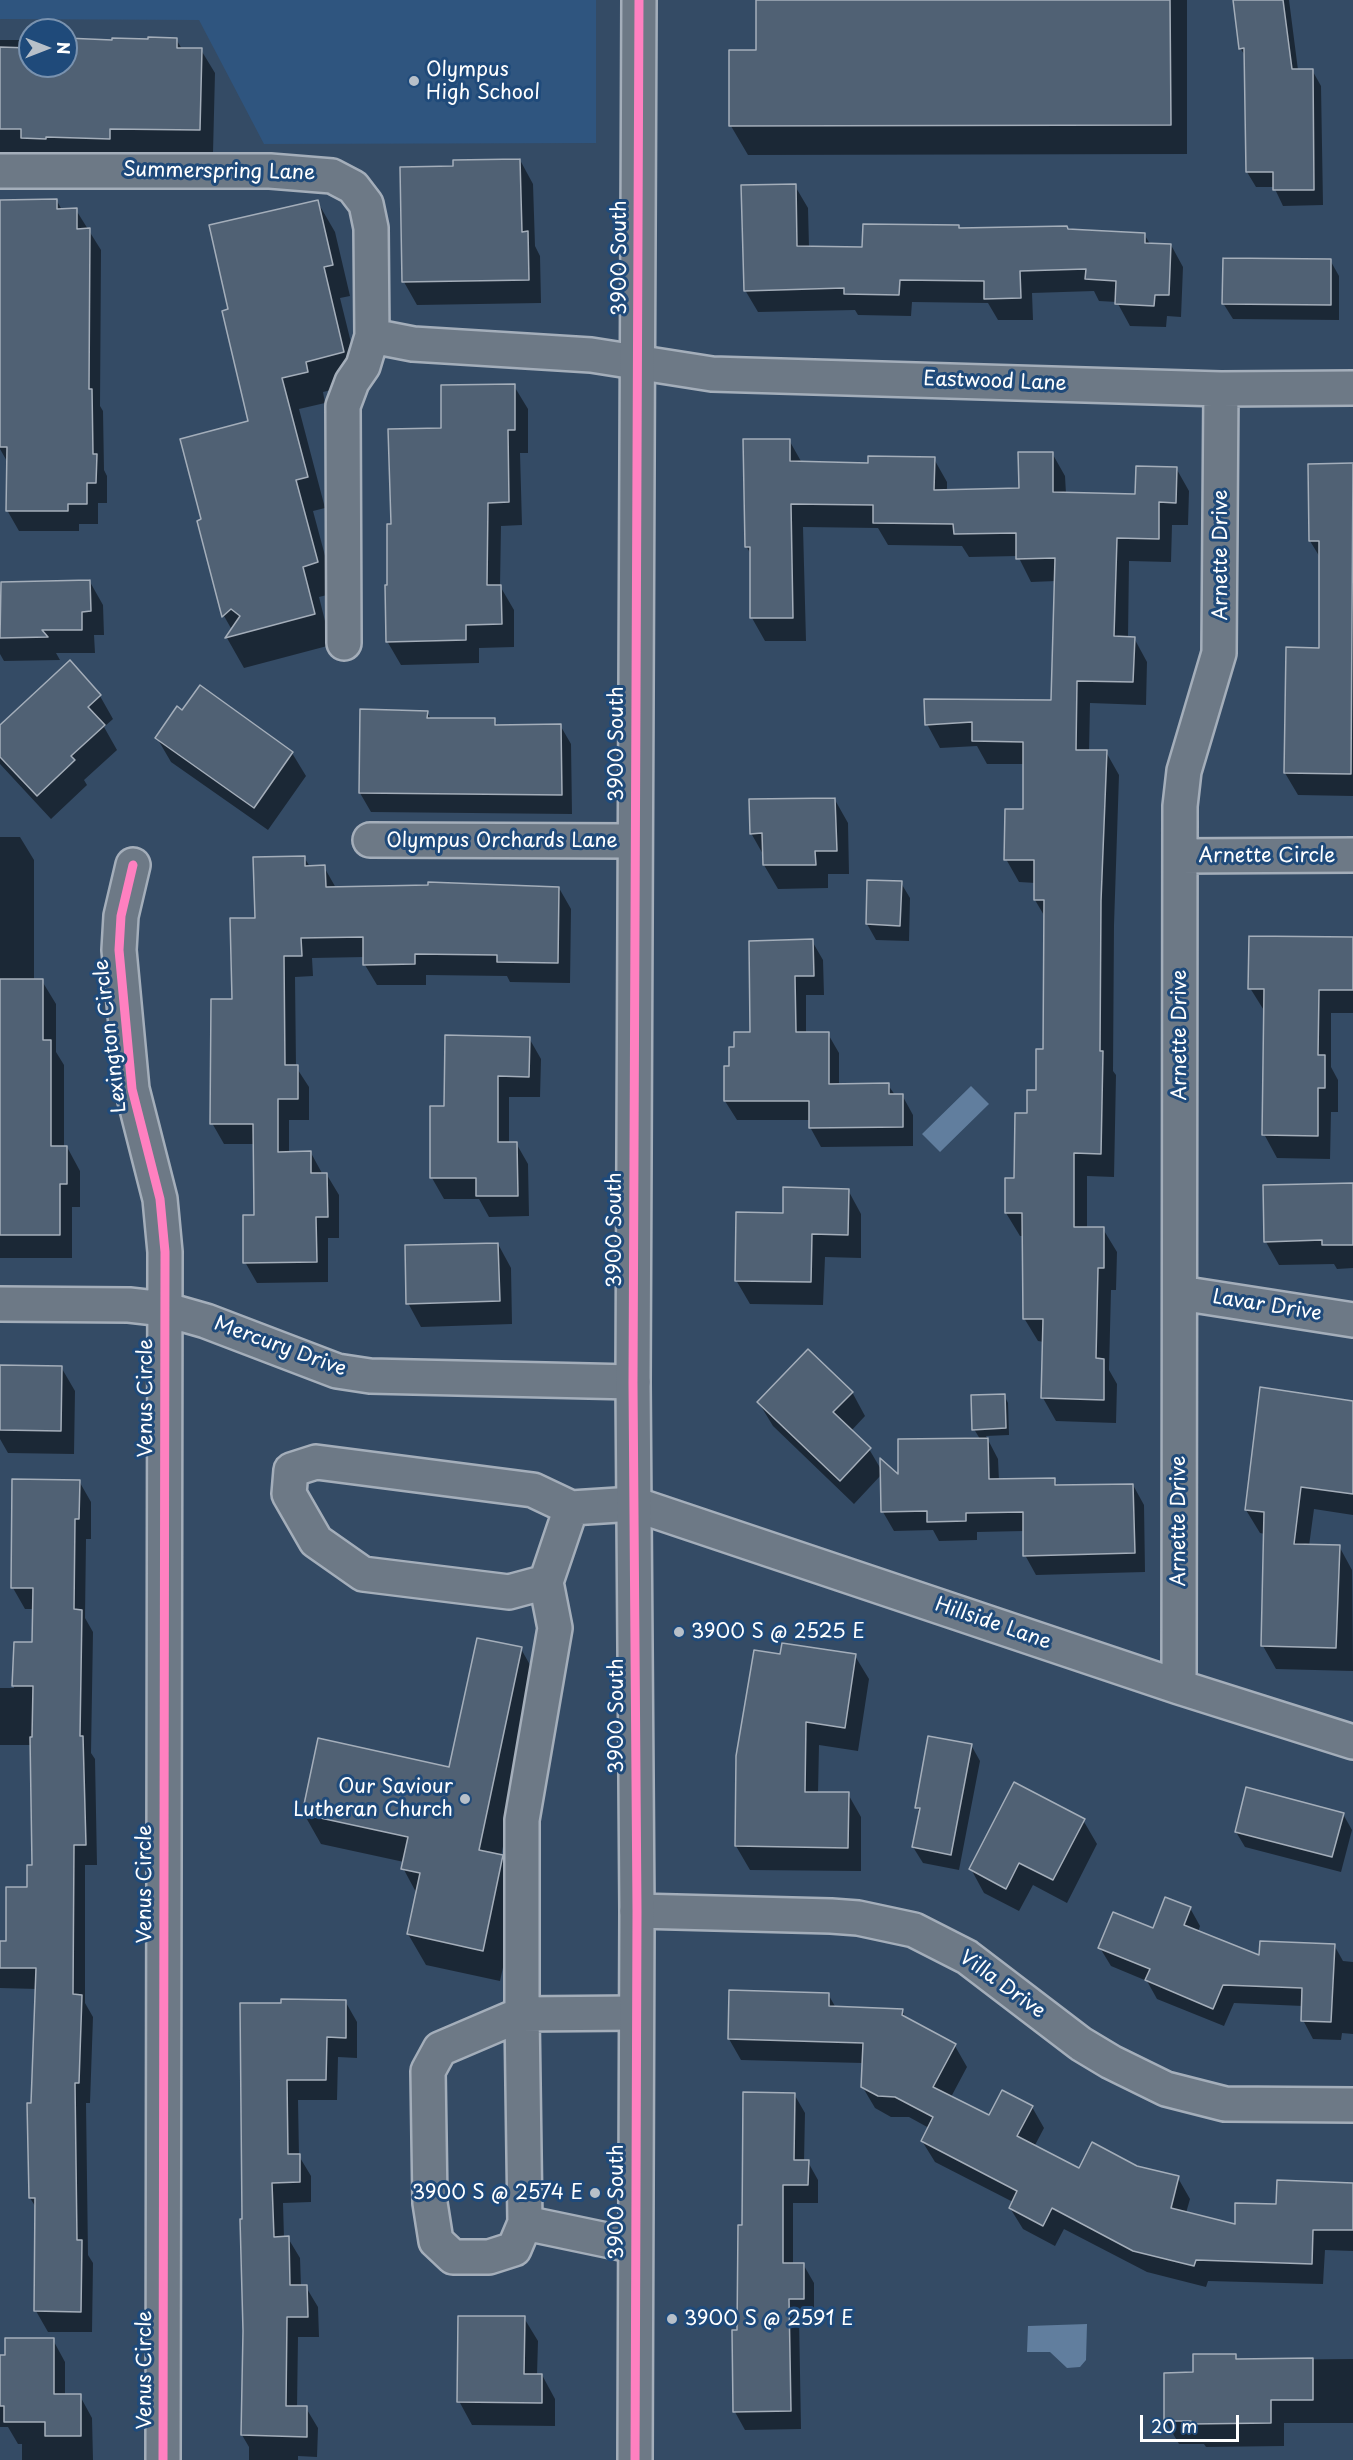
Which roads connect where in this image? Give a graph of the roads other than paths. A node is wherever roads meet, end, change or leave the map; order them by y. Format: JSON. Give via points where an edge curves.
{"nodes":[{"id":1,"x":639,"y":0,"type":"edge"},
{"id":2,"x":0,"y":171,"type":"edge"},
{"id":3,"x":372,"y":336,"type":"junction"},
{"id":4,"x":638,"y":363,"type":"junction"},
{"id":5,"x":1353,"y":388,"type":"edge"},
{"id":6,"x":1221,"y":389,"type":"junction"},
{"id":7,"x":344,"y":643,"type":"dead end"},
{"id":8,"x":370,"y":840,"type":"dead end"},
{"id":9,"x":634,"y":841,"type":"junction"},
{"id":10,"x":1353,"y":855,"type":"edge"},
{"id":11,"x":1180,"y":856,"type":"junction"},
{"id":12,"x":133,"y":865,"type":"dead end"},
{"id":13,"x":1180,"y":1293,"type":"junction"},
{"id":14,"x":0,"y":1304,"type":"edge"},
{"id":15,"x":164,"y":1309,"type":"junction"},
{"id":16,"x":1353,"y":1320,"type":"edge"},
{"id":17,"x":633,"y":1382,"type":"junction"},
{"id":18,"x":634,"y":1504,"type":"junction"},
{"id":19,"x":571,"y":1508,"type":"junction"},
{"id":20,"x":546,"y":1582,"type":"junction"},
{"id":21,"x":1179,"y":1687,"type":"junction"},
{"id":22,"x":1353,"y":1742,"type":"edge"},
{"id":23,"x":637,"y":1911,"type":"junction"},
{"id":24,"x":636,"y":2013,"type":"junction"},
{"id":25,"x":522,"y":2014,"type":"junction"},
{"id":26,"x":1353,"y":2105,"type":"edge"},
{"id":27,"x":525,"y":2223,"type":"junction"},
{"id":28,"x":635,"y":2246,"type":"junction"},
{"id":29,"x":163,"y":2460,"type":"edge"},
{"id":30,"x":635,"y":2460,"type":"edge"}],
"edges":[{"from":1,"to":4,"type":"street","name":"3900 South"},
{"from":2,"to":3,"type":"street","name":"Summerspring Lane","via":[[270,171],[332,176],[353,187],[366,204],[371,228]]},
{"from":3,"to":4,"type":"street","via":[[413,344],[591,355]]},
{"from":3,"to":7,"type":"street","name":"Summerspring Lane","via":[[363,366],[343,406]]},
{"from":4,"to":6,"type":"street","name":"Eastwood Lane","via":[[712,374]]},
{"from":4,"to":9,"type":"street","name":"3900 South"},
{"from":5,"to":6,"type":"street","name":"Eastwood Lane"},
{"from":6,"to":11,"type":"street","name":"Arnette Drive","via":[[1219,653],[1184,771]]},
{"from":8,"to":9,"type":"street","name":"Olympus Orchards Lane"},
{"from":9,"to":17,"type":"street","name":"3900 South"},
{"from":10,"to":11,"type":"street","name":"Arnette Circle"},
{"from":11,"to":13,"type":"street","name":"Arnette Drive"},
{"from":12,"to":15,"type":"street","name":"Lexington Circle","via":[[121,916],[119,950],[133,1096],[163,1218]]},
{"from":13,"to":16,"type":"street","name":"Lavar Drive"},
{"from":13,"to":21,"type":"street","name":"Arnette Drive"},
{"from":14,"to":15,"type":"street","name":"Mercury Drive"},
{"from":15,"to":17,"type":"street","name":"Mercury Drive","via":[[337,1371],[370,1376]]},
{"from":15,"to":29,"type":"street","name":"Venus Circle"},
{"from":17,"to":18,"type":"street","name":"3900 South"},
{"from":18,"to":19,"type":"street"},
{"from":18,"to":21,"type":"street","name":"Hillside Lane"},
{"from":18,"to":23,"type":"street","name":"3900 South"},
{"from":19,"to":20,"type":"street"},
{"from":19,"to":20,"type":"street","via":[[533,1490],[316,1462],[291,1470],[290,1494],[316,1541],[363,1574],[509,1592]]},
{"from":20,"to":25,"type":"street","via":[[555,1628],[522,1820]]},
{"from":21,"to":22,"type":"street","name":"Hillside Lane"},
{"from":23,"to":24,"type":"street","name":"3900 South"},
{"from":23,"to":26,"type":"street","name":"Villa Drive","via":[[831,1916],[914,1930],[967,1957],[1101,2056],[1166,2089],[1225,2104]]},
{"from":24,"to":25,"type":"street"},
{"from":24,"to":28,"type":"street","name":"3900 South"},
{"from":25,"to":27,"type":"street"},
{"from":25,"to":27,"type":"street","via":[[440,2049],[428,2071],[430,2203],[436,2241],[453,2257],[489,2257],[514,2249]]},
{"from":27,"to":28,"type":"street"},
{"from":28,"to":30,"type":"street","name":"3900 South"}]}
